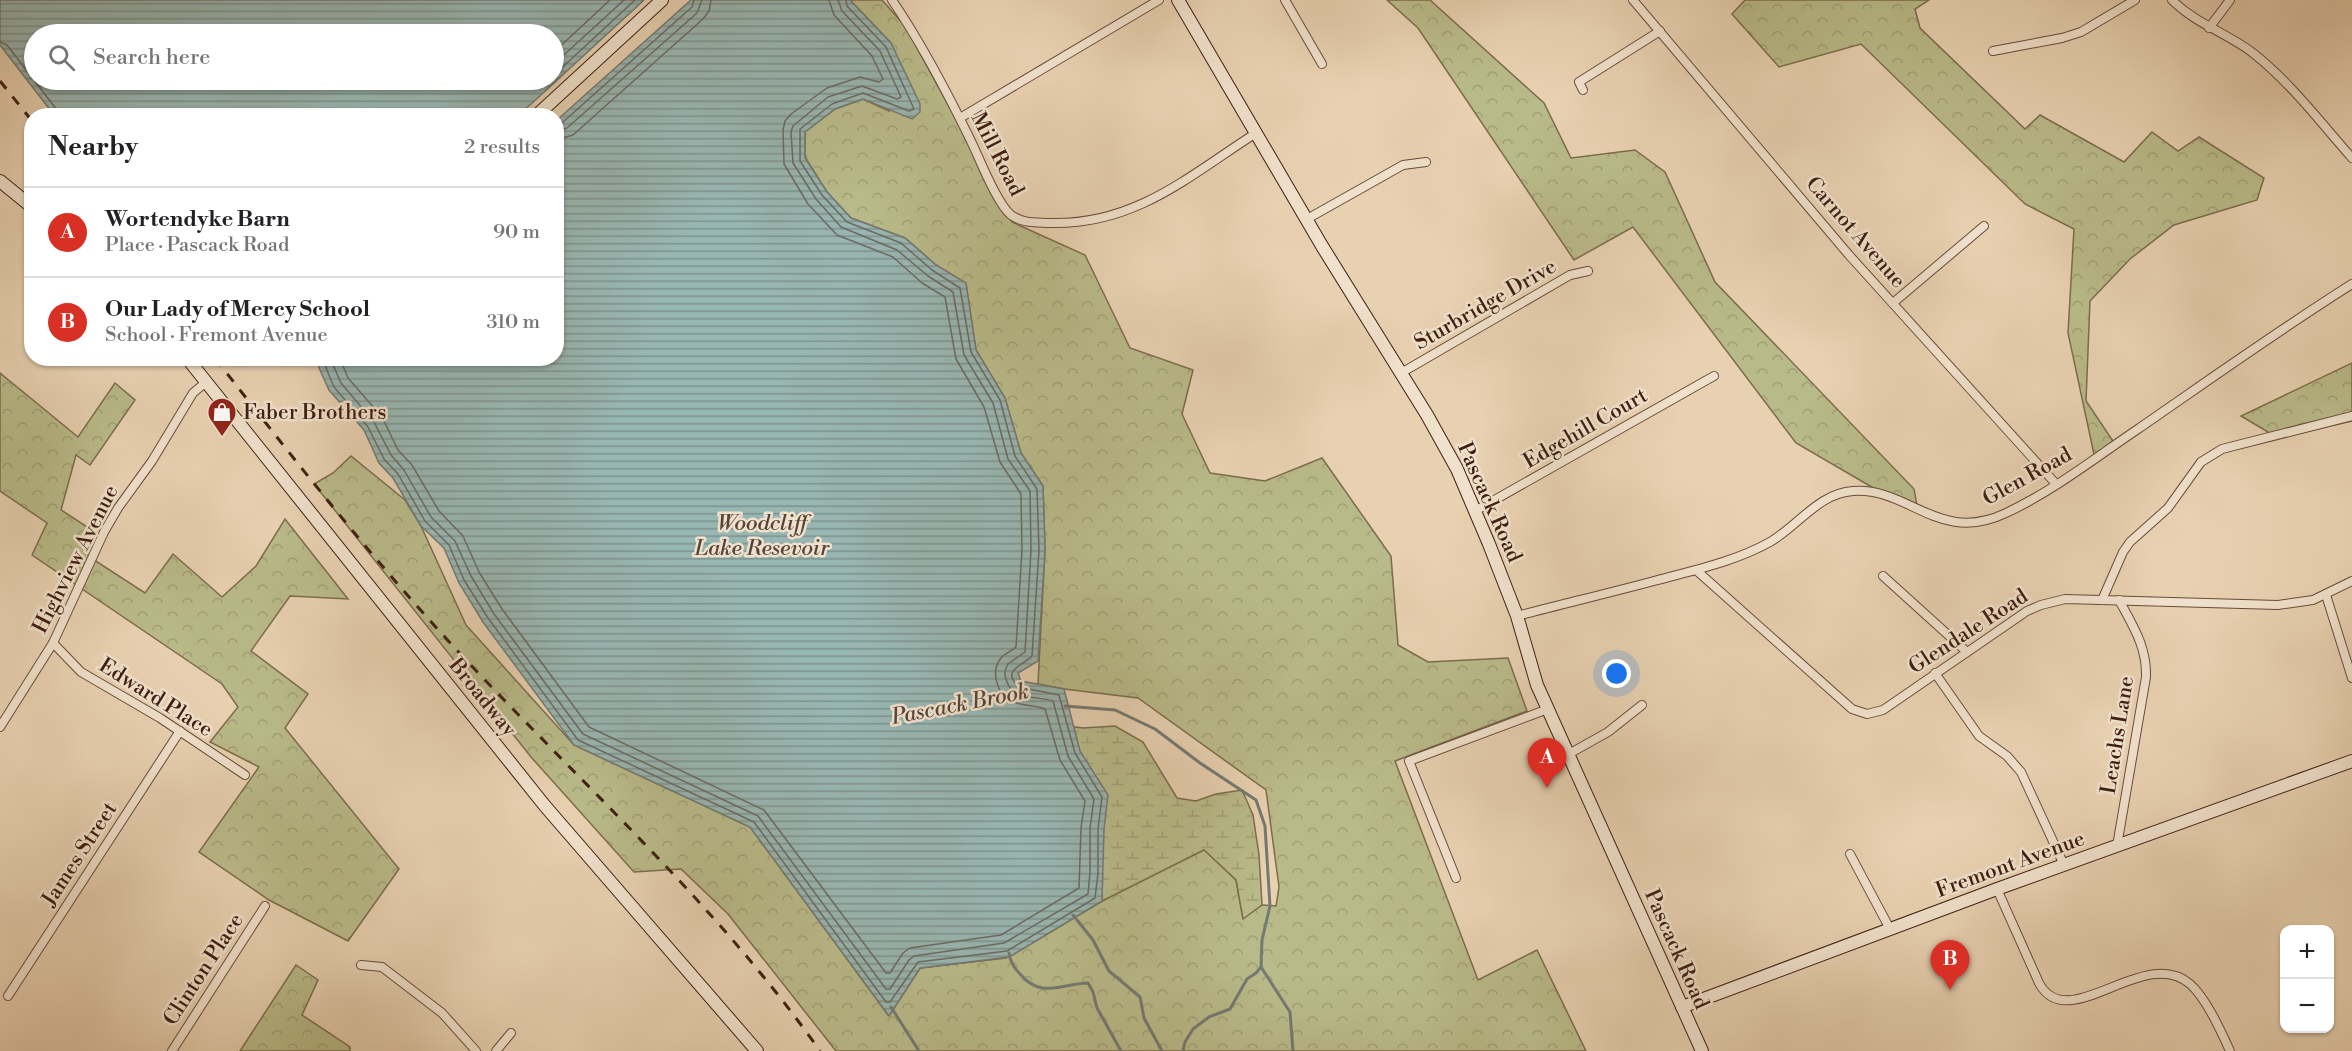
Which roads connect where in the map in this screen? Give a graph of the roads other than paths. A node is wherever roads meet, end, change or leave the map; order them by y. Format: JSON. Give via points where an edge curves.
{"nodes":[{"id":1,"x":662,"y":0,"type":"edge"},
{"id":2,"x":892,"y":0,"type":"edge"},
{"id":3,"x":1159,"y":0,"type":"edge"},
{"id":4,"x":1178,"y":0,"type":"edge"},
{"id":5,"x":1285,"y":0,"type":"edge"},
{"id":6,"x":1633,"y":0,"type":"edge"},
{"id":7,"x":2135,"y":0,"type":"edge"},
{"id":8,"x":2172,"y":0,"type":"edge"},
{"id":9,"x":2230,"y":0,"type":"edge"},
{"id":10,"x":2209,"y":28,"type":"junction"},
{"id":11,"x":1660,"y":31,"type":"junction"},
{"id":12,"x":1993,"y":51,"type":"dead end"},
{"id":13,"x":1322,"y":64,"type":"dead end"},
{"id":14,"x":1583,"y":90,"type":"dead end"},
{"id":15,"x":545,"y":108,"type":"edge"},
{"id":16,"x":960,"y":118,"type":"junction"},
{"id":17,"x":1256,"y":133,"type":"junction"},
{"id":18,"x":2352,"y":158,"type":"edge"},
{"id":19,"x":1426,"y":162,"type":"dead end"},
{"id":20,"x":0,"y":181,"type":"edge"},
{"id":21,"x":24,"y":200,"type":"edge"},
{"id":22,"x":1307,"y":219,"type":"junction"},
{"id":23,"x":1984,"y":226,"type":"dead end"},
{"id":24,"x":1588,"y":271,"type":"dead end"},
{"id":25,"x":2352,"y":284,"type":"edge"},
{"id":26,"x":1893,"y":303,"type":"junction"},
{"id":27,"x":193,"y":366,"type":"edge"},
{"id":28,"x":1401,"y":373,"type":"junction"},
{"id":29,"x":1714,"y":376,"type":"dead end"},
{"id":30,"x":206,"y":382,"type":"junction"},
{"id":31,"x":2352,"y":416,"type":"edge"},
{"id":32,"x":2056,"y":484,"type":"junction"},
{"id":33,"x":1475,"y":511,"type":"junction"},
{"id":34,"x":1696,"y":570,"type":"junction"},
{"id":35,"x":1883,"y":576,"type":"dead end"},
{"id":36,"x":2352,"y":581,"type":"edge"},
{"id":37,"x":2326,"y":595,"type":"junction"},
{"id":38,"x":2102,"y":600,"type":"junction"},
{"id":39,"x":2119,"y":600,"type":"junction"},
{"id":40,"x":1517,"y":616,"type":"junction"},
{"id":41,"x":52,"y":643,"type":"junction"},
{"id":42,"x":1967,"y":652,"type":"junction"},
{"id":43,"x":1935,"y":673,"type":"junction"},
{"id":44,"x":2352,"y":678,"type":"edge"},
{"id":45,"x":1642,"y":705,"type":"dead end"},
{"id":46,"x":1548,"y":709,"type":"junction"},
{"id":47,"x":0,"y":727,"type":"edge"},
{"id":48,"x":180,"y":731,"type":"junction"},
{"id":49,"x":1567,"y":755,"type":"junction"},
{"id":50,"x":2352,"y":761,"type":"edge"},
{"id":51,"x":245,"y":775,"type":"dead end"},
{"id":52,"x":2117,"y":846,"type":"junction"},
{"id":53,"x":1850,"y":855,"type":"dead end"},
{"id":54,"x":2064,"y":865,"type":"junction"},
{"id":55,"x":1456,"y":878,"type":"dead end"},
{"id":56,"x":1997,"y":889,"type":"junction"},
{"id":57,"x":265,"y":906,"type":"dead end"},
{"id":58,"x":1890,"y":929,"type":"junction"},
{"id":59,"x":361,"y":965,"type":"dead end"},
{"id":60,"x":8,"y":996,"type":"dead end"},
{"id":61,"x":1682,"y":1007,"type":"junction"},
{"id":62,"x":511,"y":1033,"type":"dead end"},
{"id":63,"x":171,"y":1051,"type":"edge"},
{"id":64,"x":476,"y":1051,"type":"edge"},
{"id":65,"x":496,"y":1051,"type":"edge"},
{"id":66,"x":757,"y":1051,"type":"edge"},
{"id":67,"x":1702,"y":1051,"type":"edge"},
{"id":68,"x":2230,"y":1051,"type":"edge"}],
"edges":[{"from":1,"to":15,"type":"street"},
{"from":2,"to":16,"type":"street","name":"Mill Road"},
{"from":3,"to":16,"type":"street"},
{"from":4,"to":17,"type":"street","name":"Pascack Road"},
{"from":5,"to":13,"type":"street"},
{"from":6,"to":11,"type":"street","name":"Carnot Avenue"},
{"from":7,"to":12,"type":"street","via":[[2072,35]]},
{"from":8,"to":10,"type":"street"},
{"from":9,"to":10,"type":"street"},
{"from":10,"to":18,"type":"street","via":[[2269,66]]},
{"from":11,"to":14,"type":"street","via":[[1579,82]]},
{"from":11,"to":26,"type":"street","name":"Carnot Avenue"},
{"from":16,"to":17,"type":"street","name":"Mill Road","via":[[1004,207],[1026,222],[1092,221],[1135,208]]},
{"from":17,"to":22,"type":"street","name":"Pascack Road"},
{"from":19,"to":22,"type":"street","via":[[1403,165]]},
{"from":20,"to":21,"type":"street"},
{"from":22,"to":28,"type":"street","name":"Pascack Road"},
{"from":23,"to":26,"type":"street"},
{"from":24,"to":28,"type":"street","name":"Sturbridge Drive","via":[[1570,275]]},
{"from":25,"to":32,"type":"street","name":"Glen Road"},
{"from":26,"to":32,"type":"street","name":"Carnot Avenue"},
{"from":27,"to":30,"type":"street","name":"Broadway"},
{"from":28,"to":33,"type":"street","name":"Pascack Road","via":[[1444,444]]},
{"from":29,"to":33,"type":"street","name":"Edgehill Court"},
{"from":30,"to":41,"type":"street","name":"Highview Avenue","via":[[194,393],[118,508]]},
{"from":30,"to":66,"type":"street","name":"Broadway","via":[[545,806]]},
{"from":31,"to":38,"type":"street","via":[[2222,449],[2201,462],[2168,508],[2130,542]]},
{"from":32,"to":34,"type":"street","name":"Glen Road","via":[[2007,512],[1960,522],[1934,518],[1865,491],[1840,493],[1752,552]]},
{"from":33,"to":40,"type":"street","name":"Pascack Road"},
{"from":34,"to":40,"type":"street","name":"Glen Road"},
{"from":34,"to":43,"type":"street","name":"Glendale Road","via":[[1852,710],[1867,714],[1883,710]]},
{"from":35,"to":42,"type":"street"},
{"from":36,"to":37,"type":"street","name":"Glendale Road"},
{"from":37,"to":39,"type":"street","name":"Glendale Road","via":[[2278,605]]},
{"from":37,"to":44,"type":"street"},
{"from":38,"to":39,"type":"street","name":"Glendale Road"},
{"from":38,"to":42,"type":"street","name":"Glendale Road","via":[[2065,599],[2041,605]]},
{"from":39,"to":52,"type":"street","name":"Leachs Lane","via":[[2140,639],[2146,676]]},
{"from":40,"to":46,"type":"street","name":"Pascack Road"},
{"from":41,"to":47,"type":"street","name":"Highview Avenue"},
{"from":41,"to":48,"type":"street","name":"Edward Place","via":[[94,681]]},
{"from":42,"to":43,"type":"street","name":"Glendale Road"},
{"from":43,"to":54,"type":"street","via":[[1979,736],[2007,756],[2021,772]]},
{"from":45,"to":49,"type":"street","via":[[1608,732]]},
{"from":46,"to":49,"type":"street","name":"Pascack Road"},
{"from":46,"to":55,"type":"street","via":[[1409,761]]},
{"from":48,"to":51,"type":"street","name":"Edward Place"},
{"from":48,"to":60,"type":"street","name":"James Street"},
{"from":49,"to":61,"type":"street","name":"Pascack Road"},
{"from":50,"to":52,"type":"street","name":"Fremont Avenue"},
{"from":52,"to":54,"type":"street","name":"Fremont Avenue"},
{"from":53,"to":58,"type":"street"},
{"from":54,"to":56,"type":"street","name":"Fremont Avenue"},
{"from":56,"to":58,"type":"street","name":"Fremont Avenue"},
{"from":56,"to":68,"type":"street","via":[[2039,983],[2049,996],[2072,1001],[2149,974],[2169,973],[2196,991]]},
{"from":57,"to":63,"type":"street","name":"Clinton Place"},
{"from":58,"to":61,"type":"street","name":"Fremont Avenue"},
{"from":59,"to":64,"type":"street","via":[[382,967],[442,1013]]},
{"from":61,"to":67,"type":"street","name":"Pascack Road"},
{"from":62,"to":65,"type":"street"}]}
